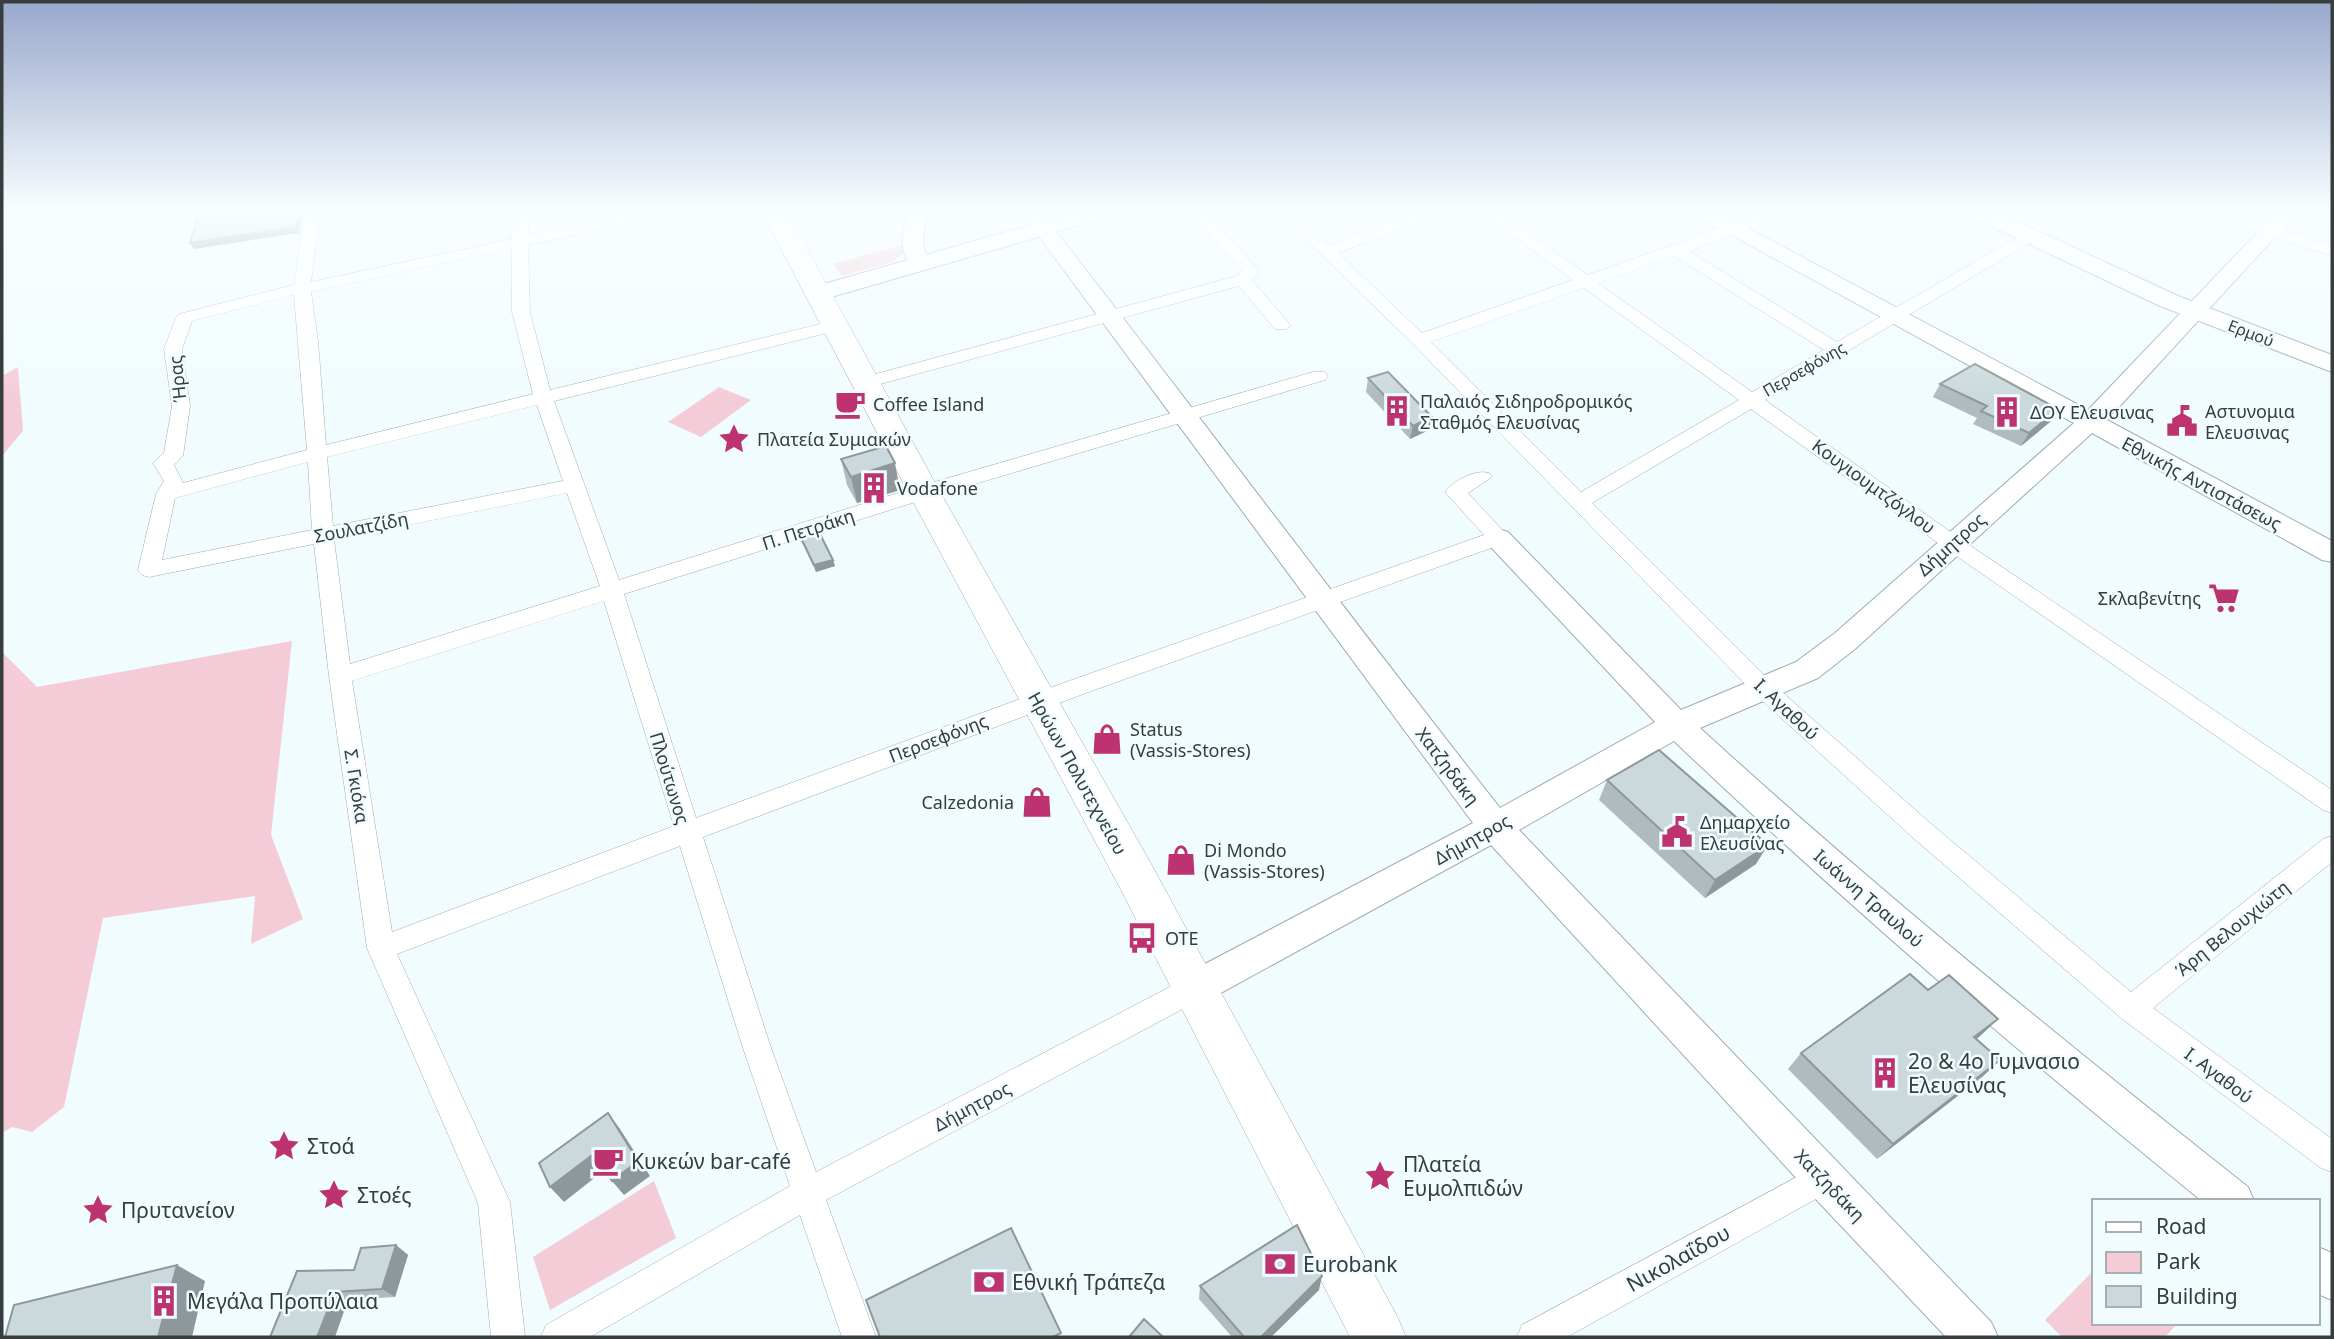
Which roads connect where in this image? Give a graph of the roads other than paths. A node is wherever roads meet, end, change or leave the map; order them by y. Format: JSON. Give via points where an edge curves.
{"nodes":[{"id":1,"x":304,"y":274,"type":"edge"},
{"id":2,"x":372,"y":274,"type":"edge"},
{"id":3,"x":520,"y":274,"type":"edge"},
{"id":4,"x":809,"y":274,"type":"edge"},
{"id":5,"x":881,"y":274,"type":"edge"},
{"id":6,"x":1080,"y":274,"type":"edge"},
{"id":7,"x":1248,"y":274,"type":"edge"},
{"id":8,"x":1351,"y":274,"type":"edge"},
{"id":9,"x":1576,"y":274,"type":"edge"},
{"id":10,"x":1608,"y":274,"type":"edge"},
{"id":11,"x":1715,"y":274,"type":"edge"},
{"id":12,"x":1834,"y":274,"type":"edge"},
{"id":13,"x":1964,"y":274,"type":"edge"},
{"id":14,"x":2113,"y":274,"type":"edge"},
{"id":15,"x":2231,"y":274,"type":"edge"},
{"id":16,"x":1242,"y":280,"type":"junction"},
{"id":17,"x":1587,"y":282,"type":"junction"},
{"id":18,"x":302,"y":290,"type":"junction"},
{"id":19,"x":819,"y":293,"type":"junction"},
{"id":20,"x":1900,"y":311,"type":"junction"},
{"id":21,"x":2195,"y":311,"type":"junction"},
{"id":22,"x":1111,"y":315,"type":"junction"},
{"id":23,"x":837,"y":325,"type":"junction"},
{"id":24,"x":1282,"y":325,"type":"dead end"},
{"id":25,"x":1419,"y":340,"type":"junction"},
{"id":26,"x":1837,"y":350,"type":"junction"},
{"id":27,"x":2332,"y":363,"type":"edge"},
{"id":28,"x":1319,"y":376,"type":"dead end"},
{"id":29,"x":867,"y":382,"type":"junction"},
{"id":30,"x":543,"y":397,"type":"junction"},
{"id":31,"x":1752,"y":399,"type":"junction"},
{"id":32,"x":1185,"y":414,"type":"junction"},
{"id":33,"x":2095,"y":417,"type":"junction"},
{"id":34,"x":318,"y":453,"type":"junction"},
{"id":35,"x":1482,"y":477,"type":"dead end"},
{"id":36,"x":573,"y":485,"type":"junction"},
{"id":37,"x":924,"y":492,"type":"junction"},
{"id":38,"x":166,"y":494,"type":"junction"},
{"id":39,"x":1580,"y":501,"type":"junction"},
{"id":40,"x":2332,"y":533,"type":"edge"},
{"id":41,"x":323,"y":535,"type":"junction"},
{"id":42,"x":1498,"y":538,"type":"junction"},
{"id":43,"x":1952,"y":542,"type":"junction"},
{"id":44,"x":2332,"y":553,"type":"edge"},
{"id":45,"x":149,"y":570,"type":"joint"},
{"id":46,"x":612,"y":591,"type":"junction"},
{"id":47,"x":1320,"y":599,"type":"junction"},
{"id":48,"x":341,"y":676,"type":"junction"},
{"id":49,"x":1765,"y":690,"type":"junction"},
{"id":50,"x":1037,"y":701,"type":"junction"},
{"id":51,"x":1676,"y":725,"type":"junction"},
{"id":52,"x":2332,"y":803,"type":"edge"},
{"id":53,"x":1495,"y":827,"type":"junction"},
{"id":54,"x":687,"y":832,"type":"junction"},
{"id":55,"x":2332,"y":847,"type":"edge"},
{"id":56,"x":382,"y":948,"type":"junction"},
{"id":57,"x":1195,"y":988,"type":"junction"},
{"id":58,"x":2131,"y":1009,"type":"junction"},
{"id":59,"x":2332,"y":1157,"type":"edge"},
{"id":60,"x":1823,"y":1178,"type":"junction"},
{"id":61,"x":807,"y":1194,"type":"junction"},
{"id":62,"x":2231,"y":1199,"type":"edge"},
{"id":63,"x":508,"y":1337,"type":"edge"},
{"id":64,"x":558,"y":1337,"type":"edge"},
{"id":65,"x":859,"y":1337,"type":"edge"},
{"id":66,"x":1379,"y":1337,"type":"edge"},
{"id":67,"x":1534,"y":1337,"type":"edge"},
{"id":68,"x":1976,"y":1337,"type":"edge"}],
"edges":[{"from":1,"to":18,"type":"street","name":"Σ. Γκιόκα"},
{"from":2,"to":18,"type":"street"},
{"from":3,"to":30,"type":"street","name":"Πλούτωνος","via":[[521,312]]},
{"from":4,"to":19,"type":"main road","name":"Ηρώων Πολυτεχνείου"},
{"from":5,"to":19,"type":"main road"},
{"from":6,"to":22,"type":"street","name":"Χατζηδάκη"},
{"from":7,"to":16,"type":"street"},
{"from":8,"to":25,"type":"street","name":"Ι. Αγαθού"},
{"from":9,"to":17,"type":"street","name":"Κουγιουμτζόγλου"},
{"from":10,"to":17,"type":"street"},
{"from":11,"to":26,"type":"street"},
{"from":12,"to":20,"type":"street","name":"Εθνικής Αντιστάσεως"},
{"from":13,"to":20,"type":"street","name":"Περσεφόνης"},
{"from":14,"to":21,"type":"main road","name":"Ερμού"},
{"from":15,"to":21,"type":"street","name":"Δήμητρος"},
{"from":16,"to":22,"type":"street"},
{"from":16,"to":24,"type":"street"},
{"from":17,"to":25,"type":"street"},
{"from":17,"to":31,"type":"street","name":"Κουγιουμτζόγλου"},
{"from":18,"to":34,"type":"street","name":"Σ. Γκιόκα"},
{"from":18,"to":38,"type":"street","name":"Ήρας","via":[[185,318],[173,349],[181,406],[173,456],[163,463],[174,481]]},
{"from":19,"to":23,"type":"main road","name":"Ηρώων Πολυτεχνείου"},
{"from":20,"to":26,"type":"street","name":"Περσεφόνης"},
{"from":20,"to":33,"type":"street","name":"Εθνικής Αντιστάσεως"},
{"from":21,"to":27,"type":"main road","name":"Ερμού"},
{"from":21,"to":33,"type":"street","name":"Δήμητρος"},
{"from":22,"to":29,"type":"street"},
{"from":22,"to":32,"type":"street","name":"Χατζηδάκη"},
{"from":23,"to":29,"type":"main road","name":"Ηρώων Πολυτεχνείου"},
{"from":23,"to":30,"type":"street"},
{"from":25,"to":39,"type":"street","name":"Ι. Αγαθού"},
{"from":26,"to":31,"type":"street","name":"Περσεφόνης"},
{"from":28,"to":32,"type":"street","name":"Π. Πετράκη"},
{"from":29,"to":37,"type":"main road","name":"Ηρώων Πολυτεχνείου"},
{"from":30,"to":34,"type":"street"},
{"from":30,"to":36,"type":"street","name":"Πλούτωνος"},
{"from":31,"to":39,"type":"street","name":"Περσεφόνης"},
{"from":31,"to":43,"type":"street","name":"Κουγιουμτζόγλου"},
{"from":32,"to":37,"type":"street","name":"Π. Πετράκη"},
{"from":32,"to":47,"type":"street","name":"Χατζηδάκη"},
{"from":33,"to":40,"type":"street","name":"Εθνικής Αντιστάσεως"},
{"from":33,"to":43,"type":"street","name":"Δήμητρος"},
{"from":33,"to":44,"type":"street","name":"Εθνικής Αντιστάσεως"},
{"from":34,"to":38,"type":"street"},
{"from":34,"to":41,"type":"street","name":"Σ. Γκιόκα"},
{"from":35,"to":42,"type":"street","via":[[1455,492]]},
{"from":36,"to":41,"type":"street","name":"Σουλατζίδη"},
{"from":36,"to":46,"type":"street","name":"Πλούτωνος"},
{"from":37,"to":46,"type":"street","name":"Π. Πετράκη"},
{"from":37,"to":50,"type":"main road","name":"Ηρώων Πολυτεχνείου"},
{"from":38,"to":45,"type":"street","name":"Ήρας"},
{"from":39,"to":49,"type":"street","name":"Ι. Αγαθού"},
{"from":41,"to":45,"type":"street","name":"Σουλατζίδη"},
{"from":41,"to":48,"type":"street","name":"Σ. Γκιόκα"},
{"from":42,"to":47,"type":"street","name":"Περσεφόνης"},
{"from":42,"to":51,"type":"street","name":"Ιωάννη Τραυλού"},
{"from":43,"to":49,"type":"street","name":"Δήμητρος","via":[[1845,641],[1807,670]]},
{"from":43,"to":52,"type":"street","name":"Κουγιουμτζόγλου"},
{"from":46,"to":48,"type":"street","name":"Π. Πετράκη"},
{"from":46,"to":54,"type":"street","name":"Πλούτωνος"},
{"from":47,"to":50,"type":"street","name":"Περσεφόνης"},
{"from":47,"to":53,"type":"street","name":"Χατζηδάκη"},
{"from":48,"to":56,"type":"street","name":"Σ. Γκιόκα"},
{"from":49,"to":51,"type":"street","name":"Δήμητρος"},
{"from":49,"to":58,"type":"street","name":"Ι. Αγαθού"},
{"from":50,"to":54,"type":"street","name":"Περσεφόνης"},
{"from":50,"to":57,"type":"main road","name":"Ηρώων Πολυτεχνείου"},
{"from":51,"to":53,"type":"street","name":"Δήμητρος"},
{"from":51,"to":62,"type":"street","name":"Ιωάννη Τραυλού","via":[[1872,903]]},
{"from":53,"to":57,"type":"street","name":"Δήμητρος"},
{"from":53,"to":60,"type":"street","name":"Χατζηδάκη"},
{"from":54,"to":56,"type":"street","name":"Περσεφόνης"},
{"from":54,"to":61,"type":"street","name":"Πλούτωνος"},
{"from":55,"to":58,"type":"street","name":"Άρη Βελουχιώτη"},
{"from":56,"to":63,"type":"street","name":"Σ. Γκιόκα","via":[[494,1202]]},
{"from":57,"to":61,"type":"street","name":"Δήμητρος"},
{"from":57,"to":66,"type":"main road","name":"Ηρώων Πολυτεχνείου"},
{"from":58,"to":59,"type":"street","name":"Ι. Αγαθού"},
{"from":60,"to":67,"type":"street","name":"Νικολαΐδου"},
{"from":60,"to":68,"type":"street","name":"Χατζηδάκη"},
{"from":61,"to":64,"type":"street","name":"Δήμητρος"},
{"from":61,"to":65,"type":"street","name":"Πλούτωνος"}]}
